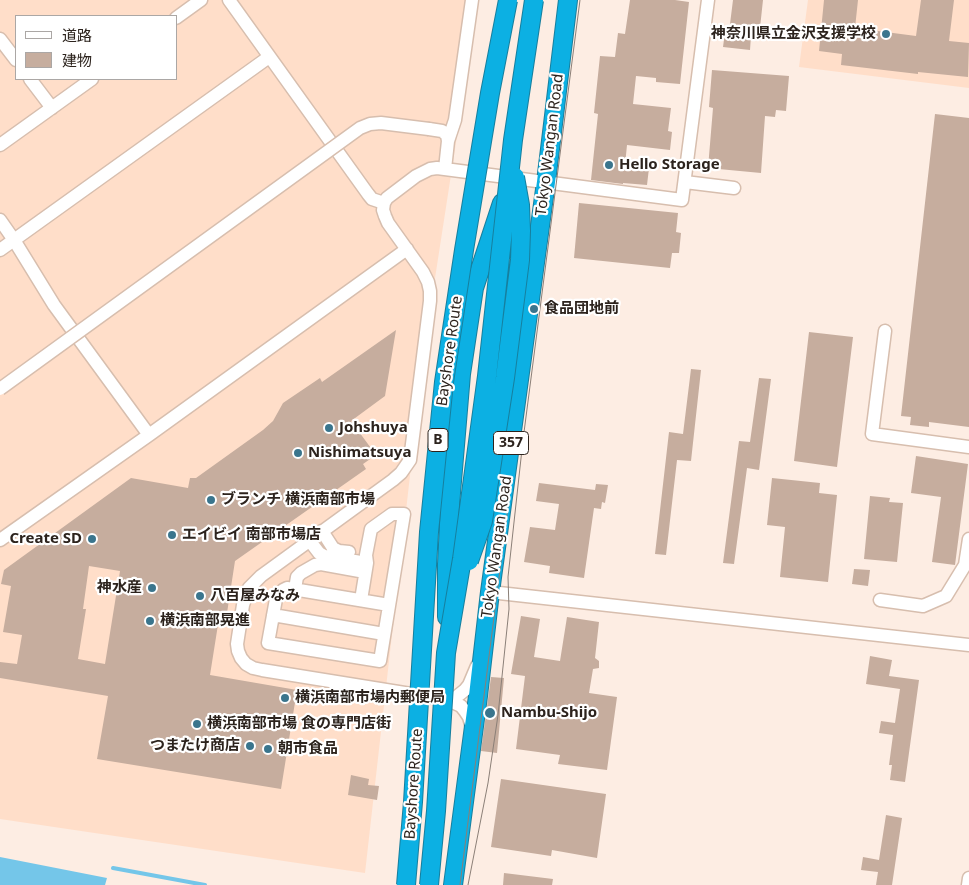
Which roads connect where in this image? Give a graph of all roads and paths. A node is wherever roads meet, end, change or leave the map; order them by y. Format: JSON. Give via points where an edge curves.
{"nodes":[{"id":1,"x":200,"y":0,"type":"edge"},
{"id":2,"x":229,"y":0,"type":"edge"},
{"id":3,"x":472,"y":0,"type":"edge"},
{"id":4,"x":508,"y":0,"type":"edge"},
{"id":5,"x":534,"y":0,"type":"edge"},
{"id":6,"x":568,"y":0,"type":"edge"},
{"id":7,"x":708,"y":0,"type":"edge"},
{"id":8,"x":178,"y":16,"type":"edge"},
{"id":9,"x":0,"y":39,"type":"edge"},
{"id":10,"x":269,"y":56,"type":"junction"},
{"id":11,"x":15,"y":59,"type":"edge"},
{"id":12,"x":31,"y":80,"type":"edge"},
{"id":13,"x":91,"y":80,"type":"edge"},
{"id":14,"x":52,"y":108,"type":"junction"},
{"id":15,"x":516,"y":114,"type":"junction"},
{"id":16,"x":513,"y":140,"type":"junction"},
{"id":17,"x":448,"y":141,"type":"junction"},
{"id":18,"x":0,"y":145,"type":"edge"},
{"id":19,"x":445,"y":169,"type":"junction"},
{"id":20,"x":514,"y":172,"type":"junction"},
{"id":21,"x":476,"y":173,"type":"junction"},
{"id":22,"x":546,"y":182,"type":"junction"},
{"id":23,"x":685,"y":182,"type":"junction"},
{"id":24,"x":734,"y":188,"type":"dead end"},
{"id":25,"x":384,"y":203,"type":"junction"},
{"id":26,"x":502,"y":203,"type":"junction"},
{"id":27,"x":0,"y":220,"type":"edge"},
{"id":28,"x":14,"y":240,"type":"junction"},
{"id":29,"x":407,"y":249,"type":"junction"},
{"id":30,"x":0,"y":250,"type":"edge"},
{"id":31,"x":885,"y":331,"type":"dead end"},
{"id":32,"x":0,"y":389,"type":"edge"},
{"id":33,"x":149,"y":435,"type":"junction"},
{"id":34,"x":969,"y":447,"type":"edge"},
{"id":35,"x":322,"y":531,"type":"junction"},
{"id":36,"x":969,"y":539,"type":"edge"},
{"id":37,"x":0,"y":540,"type":"edge"},
{"id":38,"x":310,"y":540,"type":"junction"},
{"id":39,"x":462,"y":554,"type":"junction"},
{"id":40,"x":366,"y":563,"type":"junction"},
{"id":41,"x":294,"y":589,"type":"junction"},
{"id":42,"x":490,"y":592,"type":"junction"},
{"id":43,"x":361,"y":600,"type":"junction"},
{"id":44,"x":880,"y":600,"type":"dead end"},
{"id":45,"x":389,"y":605,"type":"junction"},
{"id":46,"x":451,"y":610,"type":"junction"},
{"id":47,"x":273,"y":615,"type":"junction"},
{"id":48,"x":384,"y":634,"type":"junction"},
{"id":49,"x":969,"y":645,"type":"edge"},
{"id":50,"x":483,"y":652,"type":"junction"},
{"id":51,"x":417,"y":695,"type":"junction"},
{"id":52,"x":448,"y":700,"type":"junction"},
{"id":53,"x":473,"y":730,"type":"junction"},
{"id":54,"x":969,"y":878,"type":"edge"},
{"id":55,"x":404,"y":885,"type":"edge"},
{"id":56,"x":428,"y":885,"type":"edge"},
{"id":57,"x":453,"y":885,"type":"edge"},
{"id":58,"x":968,"y":885,"type":"edge"}],
"edges":[{"from":1,"to":8,"type":"street"},
{"from":2,"to":10,"type":"street"},
{"from":3,"to":17,"type":"street","via":[[455,120]]},
{"from":4,"to":21,"type":"highway"},
{"from":4,"to":55,"type":"highway","name":"Bayshore Route","number":"B","bridge":true,"via":[[444,382],[429,532],[413,802]]},
{"from":5,"to":15,"type":"highway","name":"Bayshore Route","bridge":true},
{"from":6,"to":22,"type":"highway","name":"Tokyo Wangan Road","number":"357"},
{"from":7,"to":23,"type":"street"},
{"from":9,"to":11,"type":"street"},
{"from":10,"to":25,"type":"street","via":[[368,194]]},
{"from":10,"to":28,"type":"street"},
{"from":12,"to":14,"type":"street"},
{"from":13,"to":14,"type":"street"},
{"from":14,"to":18,"type":"street"},
{"from":15,"to":16,"type":"highway","name":"Bayshore Route","bridge":true},
{"from":15,"to":26,"type":"highway","bridge":true},
{"from":16,"to":20,"type":"highway","bridge":true},
{"from":16,"to":39,"type":"highway","name":"Bayshore Route","bridge":true,"via":[[487,376]]},
{"from":17,"to":19,"type":"street"},
{"from":17,"to":32,"type":"street","bridge":true,"via":[[445,132],[429,129],[381,123],[360,128]]},
{"from":19,"to":21,"type":"street"},
{"from":19,"to":25,"type":"street","via":[[424,172]]},
{"from":20,"to":39,"type":"highway","bridge":true,"via":[[510,259],[483,481]]},
{"from":20,"to":46,"type":"highway","bridge":true,"via":[[520,204],[520,260],[506,368],[483,521]]},
{"from":21,"to":22,"type":"street"},
{"from":21,"to":51,"type":"highway","via":[[445,383]]},
{"from":22,"to":23,"type":"street","via":[[682,200]]},
{"from":22,"to":42,"type":"highway","name":"Tokyo Wangan Road","number":"357"},
{"from":23,"to":24,"type":"street"},
{"from":25,"to":29,"type":"street","via":[[388,223]]},
{"from":26,"to":39,"type":"highway","bridge":true,"via":[[488,284],[463,503]]},
{"from":26,"to":46,"type":"highway","via":[[474,288],[461,374],[450,505],[448,564]]},
{"from":27,"to":28,"type":"street"},
{"from":28,"to":30,"type":"street"},
{"from":28,"to":33,"type":"street","via":[[54,305]]},
{"from":29,"to":33,"type":"street"},
{"from":29,"to":35,"type":"street","via":[[428,282],[430,302],[410,460],[401,473]]},
{"from":31,"to":34,"type":"street","via":[[872,434]]},
{"from":33,"to":37,"type":"street"},
{"from":35,"to":38,"type":"street"},
{"from":35,"to":40,"type":"street","via":[[336,550]]},
{"from":36,"to":44,"type":"street","via":[[965,565],[946,596],[923,606]]},
{"from":38,"to":40,"type":"street","via":[[324,556]]},
{"from":38,"to":51,"type":"street","via":[[249,588],[243,605],[238,644],[241,658],[253,668],[262,670]]},
{"from":39,"to":46,"type":"highway","name":"Bayshore Route","bridge":true},
{"from":40,"to":41,"type":"street","via":[[315,565],[297,577]]},
{"from":40,"to":43,"type":"street"},
{"from":40,"to":45,"type":"street","via":[[373,527],[392,514],[404,514]]},
{"from":41,"to":43,"type":"street"},
{"from":41,"to":47,"type":"street","via":[[285,589],[277,597]]},
{"from":42,"to":49,"type":"street"},
{"from":42,"to":50,"type":"highway","name":"Tokyo Wangan Road","number":"357"},
{"from":43,"to":45,"type":"street"},
{"from":45,"to":48,"type":"street"},
{"from":46,"to":56,"type":"highway","name":"Bayshore Route","bridge":true},
{"from":47,"to":48,"type":"street"},
{"from":47,"to":48,"type":"street","via":[[268,643],[380,661]]},
{"from":50,"to":52,"type":"street","via":[[469,685]]},
{"from":50,"to":53,"type":"highway","name":"Tokyo Wangan Road","number":"357"},
{"from":51,"to":52,"type":"street"},
{"from":51,"to":55,"type":"highway"},
{"from":52,"to":53,"type":"street","via":[[465,711]]},
{"from":53,"to":57,"type":"highway","name":"Tokyo Wangan Road","number":"357"},
{"from":54,"to":58,"type":"street"}]}
